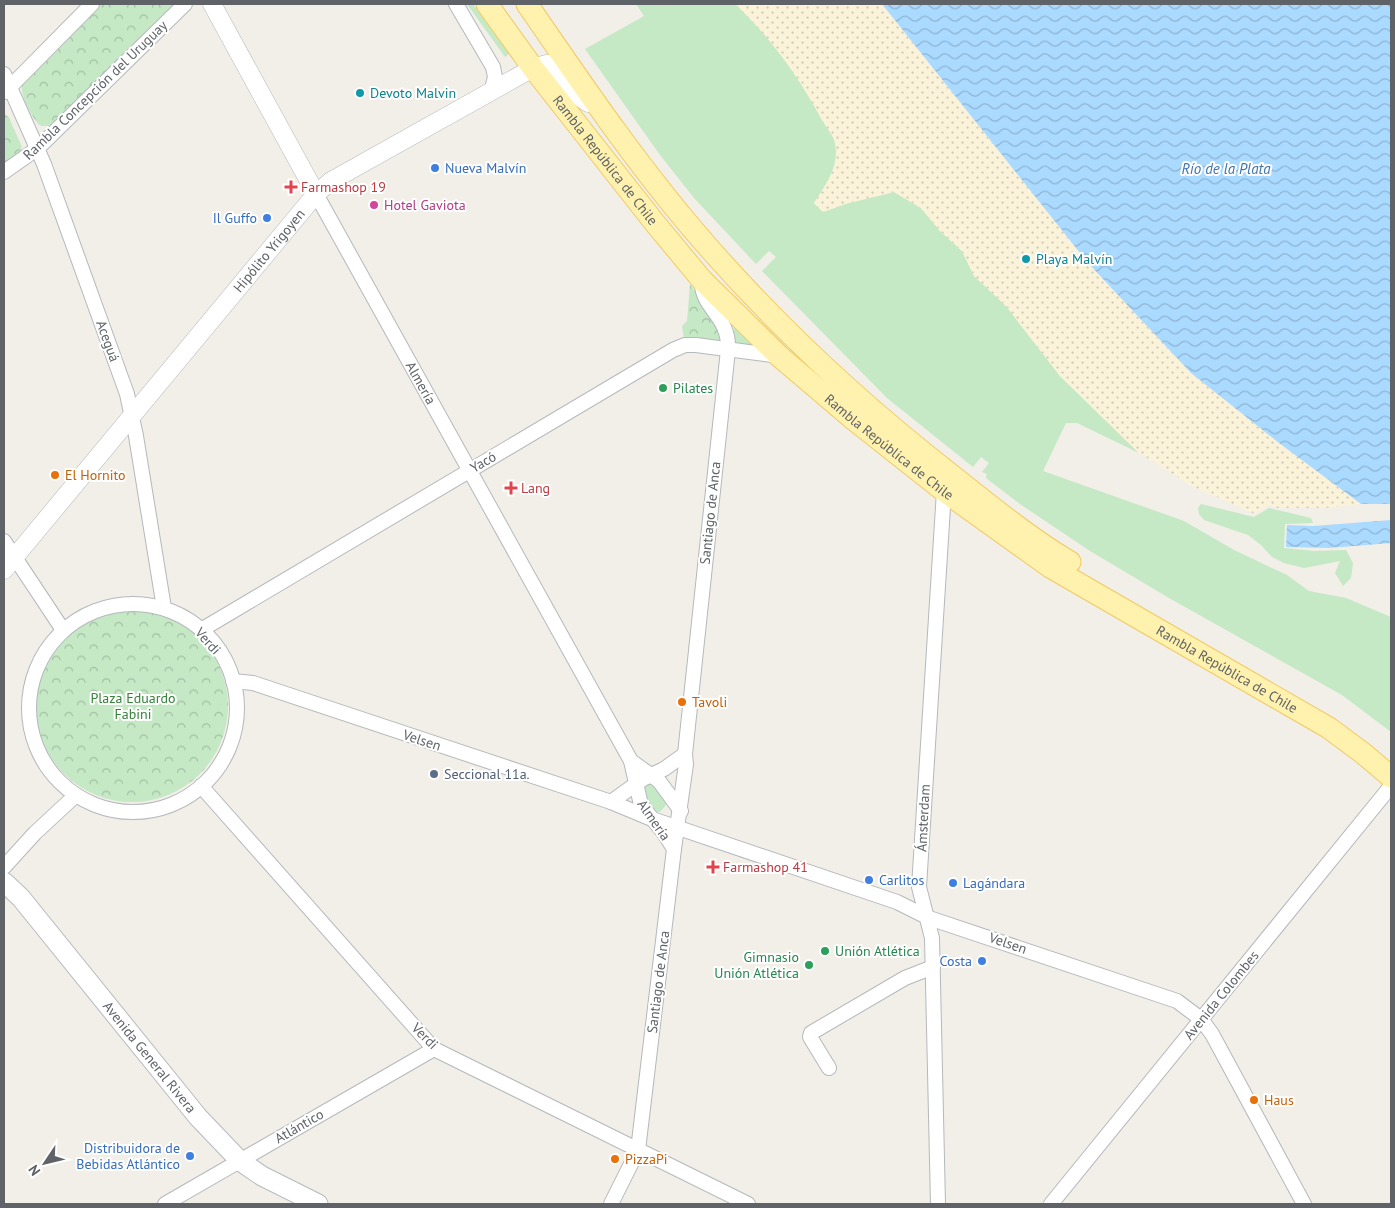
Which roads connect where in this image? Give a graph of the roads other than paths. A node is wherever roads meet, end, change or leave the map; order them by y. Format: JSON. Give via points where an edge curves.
{"nodes":[{"id":1,"x":92,"y":4,"type":"edge"},
{"id":2,"x":184,"y":4,"type":"edge"},
{"id":3,"x":212,"y":4,"type":"edge"},
{"id":4,"x":456,"y":4,"type":"edge"},
{"id":5,"x":487,"y":4,"type":"edge"},
{"id":6,"x":527,"y":4,"type":"edge"},
{"id":7,"x":533,"y":68,"type":"junction"},
{"id":8,"x":6,"y":84,"type":"edge"},
{"id":9,"x":491,"y":92,"type":"junction"},
{"id":10,"x":602,"y":112,"type":"junction"},
{"id":11,"x":38,"y":148,"type":"junction"},
{"id":12,"x":4,"y":172,"type":"edge"},
{"id":13,"x":316,"y":194,"type":"junction"},
{"id":14,"x":702,"y":280,"type":"junction"},
{"id":15,"x":728,"y":350,"type":"junction"},
{"id":16,"x":779,"y":356,"type":"junction"},
{"id":17,"x":131,"y":415,"type":"junction"},
{"id":18,"x":469,"y":470,"type":"junction"},
{"id":19,"x":944,"y":491,"type":"junction"},
{"id":20,"x":4,"y":540,"type":"edge"},
{"id":21,"x":9,"y":563,"type":"edge"},
{"id":22,"x":164,"y":608,"type":"junction"},
{"id":23,"x":63,"y":630,"type":"junction"},
{"id":24,"x":201,"y":630,"type":"junction"},
{"id":25,"x":233,"y":681,"type":"junction"},
{"id":26,"x":684,"y":754,"type":"junction"},
{"id":27,"x":1391,"y":758,"type":"edge"},
{"id":28,"x":631,"y":761,"type":"junction"},
{"id":29,"x":652,"y":774,"type":"junction"},
{"id":30,"x":1391,"y":777,"type":"edge"},
{"id":31,"x":635,"y":785,"type":"junction"},
{"id":32,"x":202,"y":786,"type":"junction"},
{"id":33,"x":1391,"y":786,"type":"edge"},
{"id":34,"x":76,"y":795,"type":"junction"},
{"id":35,"x":611,"y":802,"type":"junction"},
{"id":36,"x":680,"y":808,"type":"junction"},
{"id":37,"x":652,"y":819,"type":"junction"},
{"id":38,"x":676,"y":826,"type":"junction"},
{"id":39,"x":695,"y":832,"type":"junction"},
{"id":40,"x":674,"y":849,"type":"junction"},
{"id":41,"x":4,"y":867,"type":"edge"},
{"id":42,"x":4,"y":882,"type":"edge"},
{"id":43,"x":929,"y":918,"type":"junction"},
{"id":44,"x":933,"y":967,"type":"junction"},
{"id":45,"x":1201,"y":1019,"type":"junction"},
{"id":46,"x":434,"y":1049,"type":"junction"},
{"id":47,"x":829,"y":1068,"type":"dead end"},
{"id":48,"x":638,"y":1150,"type":"junction"},
{"id":49,"x":240,"y":1161,"type":"junction"},
{"id":50,"x":165,"y":1204,"type":"edge"},
{"id":51,"x":318,"y":1204,"type":"edge"},
{"id":52,"x":611,"y":1204,"type":"edge"},
{"id":53,"x":748,"y":1204,"type":"edge"},
{"id":54,"x":938,"y":1204,"type":"edge"},
{"id":55,"x":1051,"y":1204,"type":"edge"},
{"id":56,"x":1304,"y":1204,"type":"edge"}],
"edges":[{"from":1,"to":8,"type":"street"},
{"from":2,"to":11,"type":"street","name":"Rambla Concepción del Uruguay"},
{"from":3,"to":13,"type":"street","name":"Almería"},
{"from":4,"to":9,"type":"street","via":[[493,67],[495,78]]},
{"from":5,"to":7,"type":"main road","name":"Rambla República de Chile"},
{"from":6,"to":10,"type":"main road","name":"Rambla República de Chile"},
{"from":7,"to":9,"type":"street","name":"Hipólito Yrigoyen"},
{"from":7,"to":10,"type":"street","via":[[553,65],[581,98]]},
{"from":7,"to":14,"type":"main road","name":"Rambla República de Chile"},
{"from":8,"to":11,"type":"street","name":"Aceguá"},
{"from":9,"to":13,"type":"street","name":"Hipólito Yrigoyen","via":[[331,182]]},
{"from":10,"to":27,"type":"main road","name":"Rambla República de Chile","via":[[708,247],[797,340],[921,452],[1061,556],[1310,702]]},
{"from":11,"to":12,"type":"street","name":"Rambla Concepción del Uruguay"},
{"from":11,"to":17,"type":"street","name":"Aceguá","via":[[127,394]]},
{"from":13,"to":17,"type":"street","name":"Hipólito Yrigoyen"},
{"from":13,"to":18,"type":"street","name":"Almería"},
{"from":14,"to":15,"type":"street","name":"Santiago de Anca","via":[[702,292],[728,333]]},
{"from":14,"to":16,"type":"main road","name":"Rambla República de Chile"},
{"from":15,"to":16,"type":"street","name":"Yacó"},
{"from":15,"to":18,"type":"street","name":"Yacó","via":[[696,344],[673,350]]},
{"from":15,"to":26,"type":"street","name":"Santiago de Anca"},
{"from":16,"to":19,"type":"main road","name":"Rambla República de Chile"},
{"from":17,"to":21,"type":"street","name":"Hipólito Yrigoyen"},
{"from":17,"to":22,"type":"street","name":"Aceguá"},
{"from":18,"to":24,"type":"street","name":"Yacó"},
{"from":18,"to":28,"type":"street","name":"Almería"},
{"from":19,"to":30,"type":"main road","name":"Rambla República de Chile","via":[[1050,567],[1329,728]]},
{"from":19,"to":43,"type":"street","name":"Ámsterdam","via":[[919,887]]},
{"from":20,"to":21,"type":"street"},
{"from":21,"to":23,"type":"street"},
{"from":22,"to":23,"type":"street","name":"Verdi","via":[[119,604],[99,609]]},
{"from":22,"to":24,"type":"street","name":"Verdi"},
{"from":23,"to":34,"type":"street","name":"Verdi","via":[[36,669],[30,692],[29,716],[34,739],[44,761],[58,780]]},
{"from":24,"to":25,"type":"street","name":"Verdi","via":[[218,650]]},
{"from":25,"to":32,"type":"street","name":"Verdi","via":[[236,709],[232,738],[215,772]]},
{"from":25,"to":35,"type":"street","name":"Velsen","via":[[252,683]]},
{"from":26,"to":29,"type":"street"},
{"from":26,"to":36,"type":"street","name":"Santiago de Anca","via":[[686,764]]},
{"from":28,"to":29,"type":"street","name":"Almería"},
{"from":28,"to":31,"type":"street","name":"Almería"},
{"from":29,"to":31,"type":"street"},
{"from":29,"to":36,"type":"street","name":"Almería"},
{"from":31,"to":35,"type":"street"},
{"from":31,"to":37,"type":"street","name":"Almería","via":[[641,805]]},
{"from":32,"to":34,"type":"street","name":"Verdi","via":[[169,806],[131,812],[94,804]]},
{"from":32,"to":46,"type":"street","name":"Verdi"},
{"from":33,"to":45,"type":"street","name":"Avenida Colombes"},
{"from":34,"to":41,"type":"street","via":[[35,832]]},
{"from":35,"to":37,"type":"street","name":"Velsen"},
{"from":36,"to":38,"type":"street","name":"Santiago de Anca"},
{"from":36,"to":39,"type":"street","name":"Almería"},
{"from":37,"to":38,"type":"street","name":"Velsen"},
{"from":37,"to":40,"type":"street","name":"Almería"},
{"from":38,"to":39,"type":"street","name":"Velsen"},
{"from":38,"to":40,"type":"street","name":"Santiago de Anca"},
{"from":39,"to":43,"type":"street","name":"Velsen","via":[[898,902]]},
{"from":40,"to":48,"type":"street","name":"Santiago de Anca"},
{"from":42,"to":49,"type":"main road","name":"Avenida General Rivera","via":[[198,1117]]},
{"from":43,"to":44,"type":"street","name":"Ámsterdam"},
{"from":43,"to":45,"type":"street","name":"Velsen","via":[[1177,1001]]},
{"from":44,"to":47,"type":"street","via":[[905,978],[811,1033],[810,1037]]},
{"from":44,"to":54,"type":"street","name":"Ámsterdam"},
{"from":45,"to":55,"type":"street","name":"Avenida Colombes"},
{"from":45,"to":56,"type":"street","name":"Velsen"},
{"from":46,"to":48,"type":"street","name":"Verdi"},
{"from":46,"to":49,"type":"street","name":"Atlántico"},
{"from":48,"to":52,"type":"street","name":"Santiago de Anca"},
{"from":48,"to":53,"type":"street","name":"Verdi"},
{"from":49,"to":50,"type":"street","name":"Atlántico"},
{"from":49,"to":51,"type":"main road","name":"Avenida General Rivera","via":[[262,1176]]}]}
